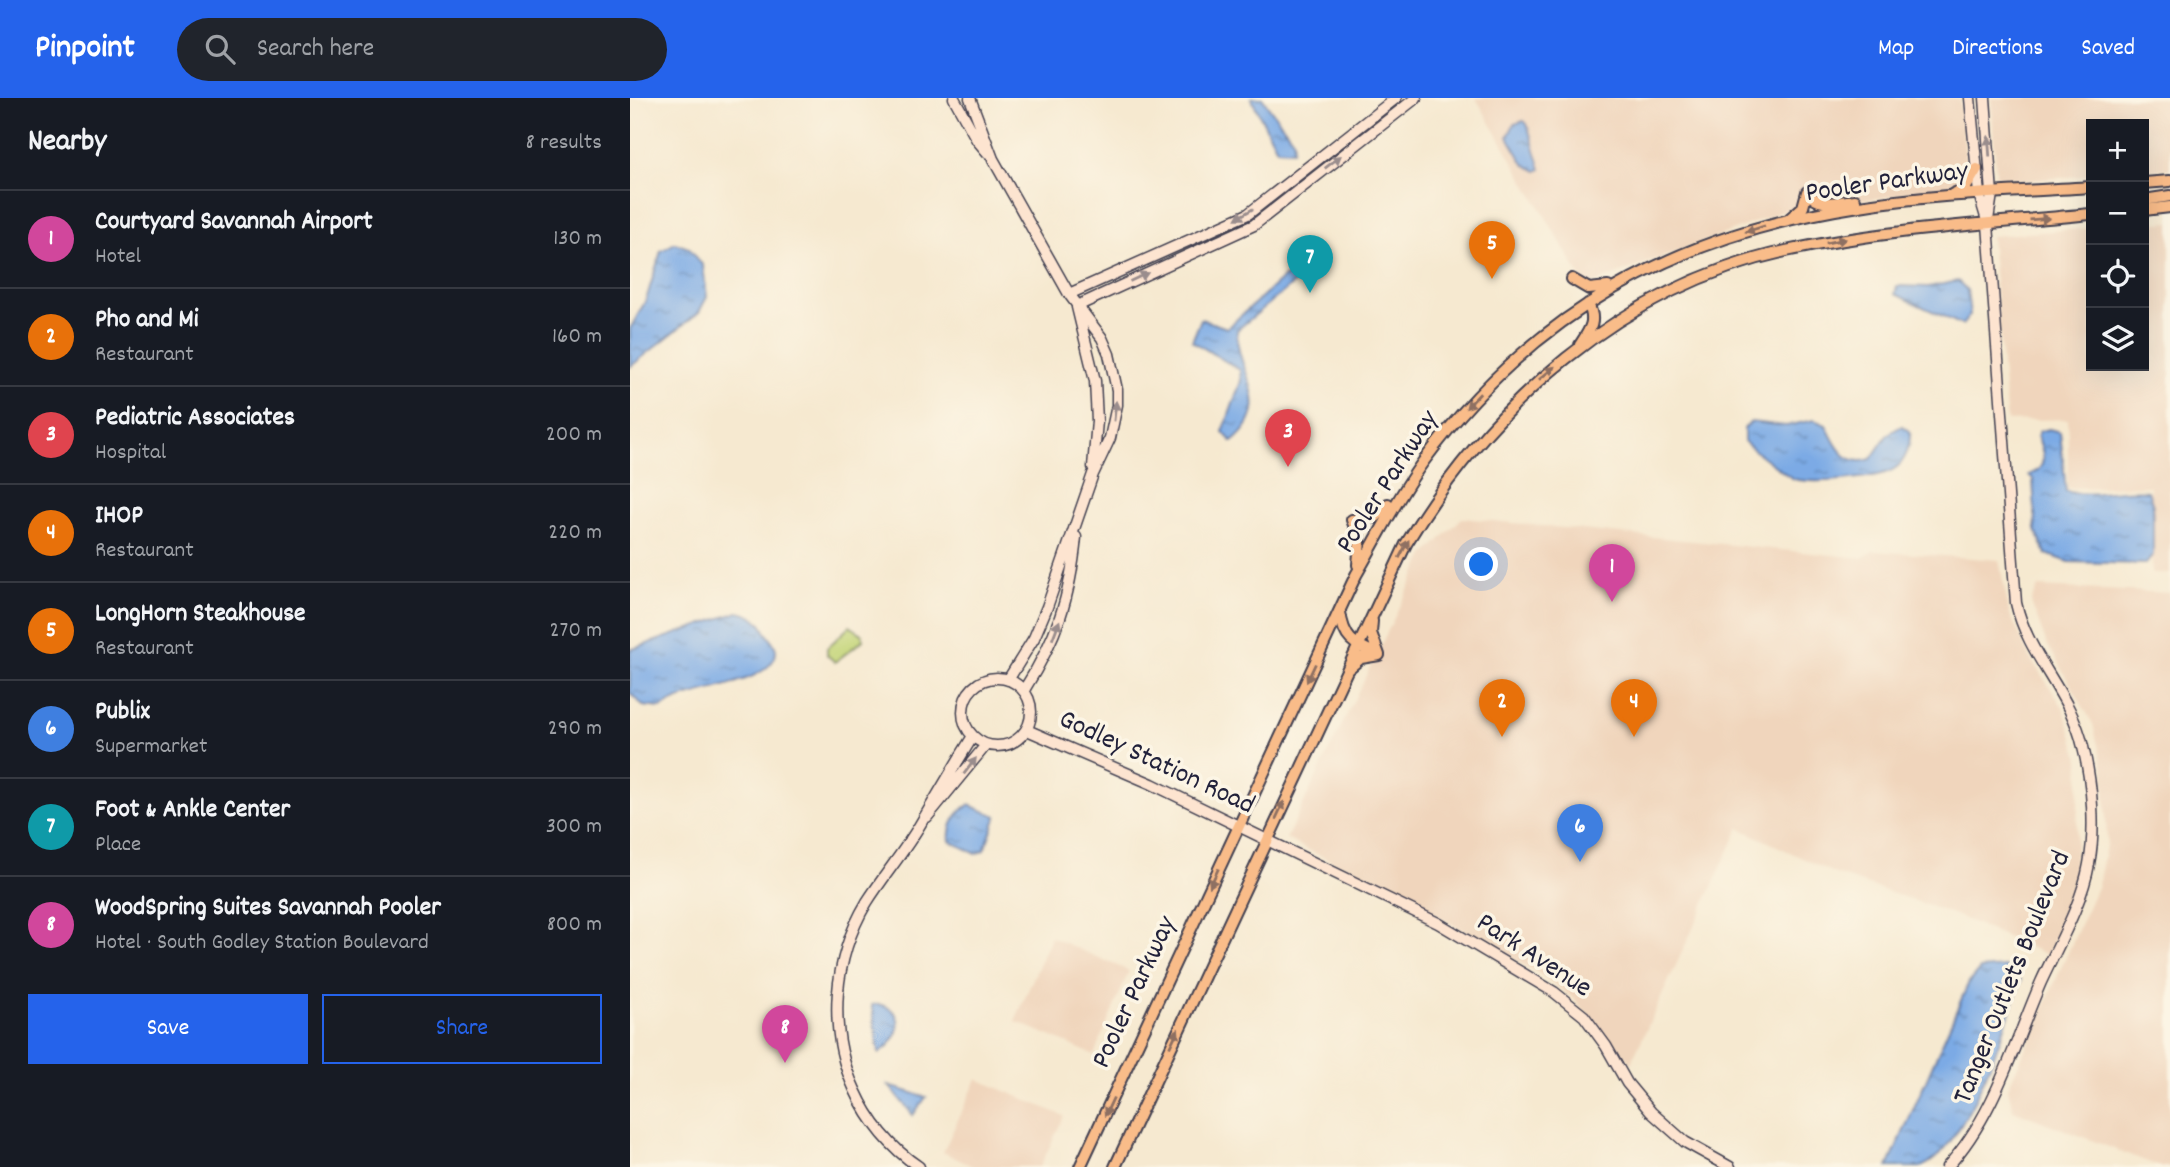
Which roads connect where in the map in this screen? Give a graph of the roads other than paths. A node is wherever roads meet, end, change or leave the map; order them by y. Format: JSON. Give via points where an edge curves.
{"nodes":[{"id":1,"x":954,"y":98,"type":"edge"},
{"id":2,"x":970,"y":98,"type":"edge"},
{"id":3,"x":1396,"y":98,"type":"edge"},
{"id":4,"x":1416,"y":98,"type":"edge"},
{"id":5,"x":1970,"y":98,"type":"edge"},
{"id":6,"x":1986,"y":98,"type":"edge"},
{"id":7,"x":993,"y":159,"type":"junction"},
{"id":8,"x":1977,"y":169,"type":"junction"},
{"id":9,"x":2170,"y":181,"type":"edge"},
{"id":10,"x":2149,"y":183,"type":"edge"},
{"id":11,"x":2086,"y":187,"type":"edge"},
{"id":12,"x":1979,"y":194,"type":"junction"},
{"id":13,"x":1992,"y":194,"type":"junction"},
{"id":14,"x":1945,"y":197,"type":"junction"},
{"id":15,"x":1920,"y":199,"type":"junction"},
{"id":16,"x":2149,"y":201,"type":"edge"},
{"id":17,"x":2169,"y":205,"type":"edge"},
{"id":18,"x":2149,"y":209,"type":"edge"},
{"id":19,"x":2086,"y":213,"type":"edge"},
{"id":20,"x":1787,"y":221,"type":"junction"},
{"id":21,"x":1988,"y":224,"type":"junction"},
{"id":22,"x":1572,"y":279,"type":"dead end"},
{"id":23,"x":1618,"y":285,"type":"junction"},
{"id":24,"x":1069,"y":294,"type":"junction"},
{"id":25,"x":1588,"y":304,"type":"junction"},
{"id":26,"x":1077,"y":306,"type":"junction"},
{"id":27,"x":1576,"y":350,"type":"junction"},
{"id":28,"x":1419,"y":468,"type":"junction"},
{"id":29,"x":1093,"y":474,"type":"junction"},
{"id":30,"x":1077,"y":526,"type":"junction"},
{"id":31,"x":1356,"y":575,"type":"junction"},
{"id":32,"x":1373,"y":610,"type":"junction"},
{"id":33,"x":1339,"y":611,"type":"junction"},
{"id":34,"x":1357,"y":645,"type":"junction"},
{"id":35,"x":1379,"y":655,"type":"junction"},
{"id":36,"x":1343,"y":674,"type":"junction"},
{"id":37,"x":1008,"y":680,"type":"junction"},
{"id":38,"x":1024,"y":690,"type":"junction"},
{"id":39,"x":1027,"y":730,"type":"junction"},
{"id":40,"x":973,"y":736,"type":"junction"},
{"id":41,"x":986,"y":745,"type":"junction"},
{"id":42,"x":922,"y":822,"type":"junction"},
{"id":43,"x":1238,"y":826,"type":"junction"},
{"id":44,"x":1266,"y":840,"type":"junction"},
{"id":45,"x":919,"y":1167,"type":"edge"},
{"id":46,"x":1080,"y":1167,"type":"edge"},
{"id":47,"x":1115,"y":1167,"type":"edge"},
{"id":48,"x":1730,"y":1167,"type":"edge"},
{"id":49,"x":1947,"y":1167,"type":"edge"}],
"edges":[{"from":1,"to":7,"type":"street"},
{"from":2,"to":7,"type":"street"},
{"from":3,"to":24,"type":"street","one_way":true,"via":[[1248,214]]},
{"from":26,"to":4,"type":"street","one_way":true,"via":[[1254,225]]},
{"from":5,"to":8,"type":"street"},
{"from":13,"to":6,"type":"street","one_way":true},
{"from":7,"to":24,"type":"street"},
{"from":8,"to":12,"type":"street"},
{"from":8,"to":14,"type":"main road","via":[[1965,189]]},
{"from":9,"to":10,"type":"main road"},
{"from":11,"to":13,"type":"main road","name":"Pooler Parkway"},
{"from":12,"to":13,"type":"main road","name":"Pooler Parkway"},
{"from":12,"to":14,"type":"main road","name":"Pooler Parkway"},
{"from":12,"to":21,"type":"street"},
{"from":13,"to":21,"type":"street"},
{"from":14,"to":15,"type":"main road","name":"Pooler Parkway"},
{"from":15,"to":20,"type":"main road","name":"Pooler Parkway"},
{"from":15,"to":20,"type":"main road","via":[[1892,196],[1825,203],[1817,202],[1808,192],[1803,207]]},
{"from":16,"to":17,"type":"main road"},
{"from":17,"to":18,"type":"main road"},
{"from":21,"to":19,"type":"main road","name":"Pooler Parkway","one_way":true},
{"from":20,"to":23,"type":"main road","name":"Pooler Parkway","one_way":true,"via":[[1682,252]]},
{"from":27,"to":21,"type":"main road","name":"Pooler Parkway","one_way":true,"via":[[1656,299],[1738,264],[1861,236]]},
{"from":21,"to":49,"type":"street","name":"Tanger Outlets Boulevard","via":[[2016,603],[2030,644],[2070,706],[2080,735],[2087,765],[2091,849],[2070,916],[1983,1118]]},
{"from":22,"to":23,"type":"main road","via":[[1595,290]]},
{"from":23,"to":25,"type":"main road","name":"Pooler Parkway"},
{"from":24,"to":26,"type":"street"},
{"from":25,"to":27,"type":"main road","via":[[1593,323]]},
{"from":25,"to":28,"type":"main road","name":"Pooler Parkway","one_way":true,"via":[[1553,327],[1474,399]]},
{"from":26,"to":29,"type":"street","via":[[1095,381]]},
{"from":29,"to":26,"type":"street","one_way":true,"via":[[1114,423],[1116,390],[1102,338]]},
{"from":32,"to":27,"type":"main road","name":"Pooler Parkway","one_way":true,"via":[[1406,544],[1449,476],[1501,415]]},
{"from":28,"to":31,"type":"main road","name":"Pooler Parkway"},
{"from":28,"to":31,"type":"main road","via":[[1404,480],[1377,517],[1352,520],[1360,540]]},
{"from":29,"to":30,"type":"street"},
{"from":30,"to":37,"type":"street","via":[[1034,638]]},
{"from":38,"to":30,"type":"street","one_way":true,"via":[[1052,642],[1064,610]]},
{"from":31,"to":33,"type":"main road","name":"Pooler Parkway"},
{"from":32,"to":34,"type":"main road","name":"Pooler Parkway"},
{"from":32,"to":35,"type":"main road","via":[[1371,633]]},
{"from":33,"to":34,"type":"main road","via":[[1345,636]]},
{"from":33,"to":43,"type":"main road","name":"Pooler Parkway","one_way":true},
{"from":34,"to":35,"type":"main road"},
{"from":34,"to":36,"type":"main road","name":"Pooler Parkway"},
{"from":35,"to":36,"type":"main road","via":[[1361,658]]},
{"from":44,"to":36,"type":"main road","name":"Pooler Parkway","one_way":true},
{"from":37,"to":38,"type":"street"},
{"from":37,"to":40,"type":"street","via":[[989,679],[967,695],[964,721]]},
{"from":38,"to":39,"type":"street","via":[[1032,709]]},
{"from":39,"to":41,"type":"street","via":[[1009,745]]},
{"from":39,"to":43,"type":"street","name":"Godley Station Road","via":[[1152,783]]},
{"from":40,"to":41,"type":"street"},
{"from":40,"to":42,"type":"street"},
{"from":42,"to":41,"type":"street","one_way":true},
{"from":42,"to":45,"type":"street","via":[[866,904],[852,933],[842,961],[837,1002],[843,1062],[860,1100],[879,1131]]},
{"from":43,"to":44,"type":"street","name":"Godley Station Road"},
{"from":43,"to":46,"type":"main road","name":"Pooler Parkway","one_way":true},
{"from":47,"to":44,"type":"main road","name":"Pooler Parkway","one_way":true},
{"from":44,"to":48,"type":"street","name":"Park Avenue","via":[[1438,923],[1570,1003],[1599,1036],[1651,1112],[1685,1142]]}]}
